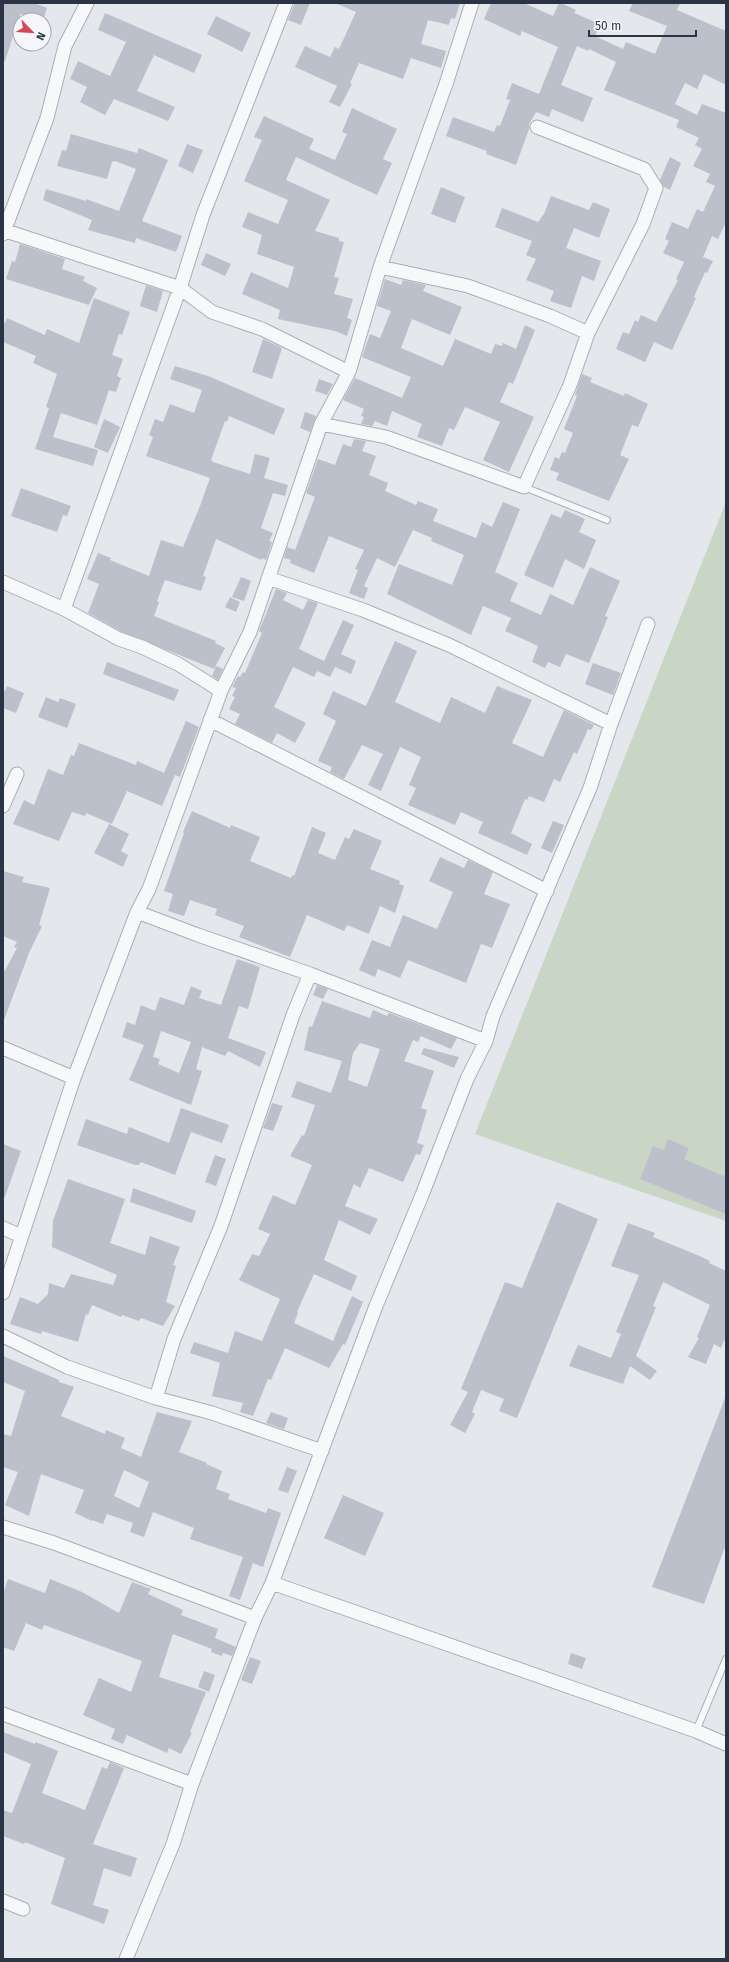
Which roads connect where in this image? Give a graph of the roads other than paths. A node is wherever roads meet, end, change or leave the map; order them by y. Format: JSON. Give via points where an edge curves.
{"nodes":[{"id":1,"x":87,"y":3,"type":"edge"},
{"id":2,"x":286,"y":3,"type":"edge"},
{"id":3,"x":472,"y":3,"type":"edge"},
{"id":4,"x":537,"y":127,"type":"dead end"},
{"id":5,"x":3,"y":232,"type":"edge"},
{"id":6,"x":380,"y":267,"type":"junction"},
{"id":7,"x":180,"y":288,"type":"junction"},
{"id":8,"x":588,"y":333,"type":"junction"},
{"id":9,"x":348,"y":372,"type":"junction"},
{"id":10,"x":321,"y":424,"type":"junction"},
{"id":11,"x":524,"y":487,"type":"junction"},
{"id":12,"x":607,"y":520,"type":"dead end"},
{"id":13,"x":268,"y":578,"type":"junction"},
{"id":14,"x":3,"y":582,"type":"edge"},
{"id":15,"x":64,"y":609,"type":"junction"},
{"id":16,"x":648,"y":624,"type":"dead end"},
{"id":17,"x":221,"y":691,"type":"junction"},
{"id":18,"x":210,"y":720,"type":"junction"},
{"id":19,"x":611,"y":724,"type":"junction"},
{"id":20,"x":16,"y":774,"type":"dead end"},
{"id":21,"x":3,"y":806,"type":"edge"},
{"id":22,"x":547,"y":891,"type":"junction"},
{"id":23,"x":137,"y":912,"type":"junction"},
{"id":24,"x":310,"y":974,"type":"junction"},
{"id":25,"x":486,"y":1041,"type":"junction"},
{"id":26,"x":3,"y":1048,"type":"edge"},
{"id":27,"x":74,"y":1078,"type":"junction"},
{"id":28,"x":3,"y":1228,"type":"edge"},
{"id":29,"x":21,"y":1236,"type":"junction"},
{"id":30,"x":3,"y":1292,"type":"edge"},
{"id":31,"x":3,"y":1336,"type":"edge"},
{"id":32,"x":156,"y":1398,"type":"junction"},
{"id":33,"x":322,"y":1451,"type":"junction"},
{"id":34,"x":3,"y":1527,"type":"edge"},
{"id":35,"x":272,"y":1583,"type":"junction"},
{"id":36,"x":255,"y":1618,"type":"junction"},
{"id":37,"x":726,"y":1659,"type":"edge"},
{"id":38,"x":3,"y":1714,"type":"edge"},
{"id":39,"x":696,"y":1731,"type":"junction"},
{"id":40,"x":726,"y":1744,"type":"edge"},
{"id":41,"x":192,"y":1784,"type":"junction"},
{"id":42,"x":3,"y":1901,"type":"edge"},
{"id":43,"x":23,"y":1909,"type":"dead end"},
{"id":44,"x":126,"y":1959,"type":"edge"}],
"edges":[{"from":1,"to":5,"type":"street","via":[[65,46],[47,118]]},
{"from":2,"to":7,"type":"street","via":[[203,215]]},
{"from":3,"to":6,"type":"street","via":[[446,84]]},
{"from":4,"to":8,"type":"street","via":[[644,169],[656,188],[643,224]]},
{"from":5,"to":7,"type":"street"},
{"from":6,"to":8,"type":"street","via":[[468,286]]},
{"from":6,"to":9,"type":"street"},
{"from":7,"to":9,"type":"street","via":[[212,312],[262,329]]},
{"from":7,"to":15,"type":"street"},
{"from":8,"to":11,"type":"street","via":[[570,385]]},
{"from":9,"to":10,"type":"street"},
{"from":10,"to":11,"type":"street","via":[[386,437]]},
{"from":10,"to":13,"type":"street"},
{"from":11,"to":12,"type":"lane"},
{"from":13,"to":17,"type":"street","via":[[250,632]]},
{"from":13,"to":19,"type":"street","via":[[363,610],[449,645]]},
{"from":14,"to":15,"type":"street"},
{"from":15,"to":17,"type":"street","via":[[119,639],[178,664]]},
{"from":16,"to":19,"type":"street"},
{"from":17,"to":18,"type":"street"},
{"from":18,"to":22,"type":"street"},
{"from":18,"to":23,"type":"street","via":[[149,889]]},
{"from":19,"to":22,"type":"street","via":[[590,788]]},
{"from":20,"to":21,"type":"street"},
{"from":22,"to":25,"type":"street","via":[[501,996]]},
{"from":23,"to":24,"type":"street"},
{"from":23,"to":27,"type":"street"},
{"from":24,"to":25,"type":"street"},
{"from":24,"to":32,"type":"street","via":[[293,1015],[221,1226],[174,1339]]},
{"from":25,"to":33,"type":"street","via":[[467,1079],[376,1306]]},
{"from":26,"to":27,"type":"street"},
{"from":27,"to":29,"type":"street"},
{"from":28,"to":29,"type":"street"},
{"from":29,"to":30,"type":"street"},
{"from":31,"to":32,"type":"street","via":[[67,1367]]},
{"from":32,"to":33,"type":"street","via":[[212,1413]]},
{"from":33,"to":35,"type":"street"},
{"from":34,"to":36,"type":"street","via":[[54,1543]]},
{"from":35,"to":36,"type":"street"},
{"from":35,"to":39,"type":"street"},
{"from":36,"to":41,"type":"street"},
{"from":37,"to":39,"type":"lane"},
{"from":38,"to":41,"type":"street"},
{"from":39,"to":40,"type":"street"},
{"from":41,"to":44,"type":"street","via":[[173,1844]]},
{"from":42,"to":43,"type":"street"}]}
